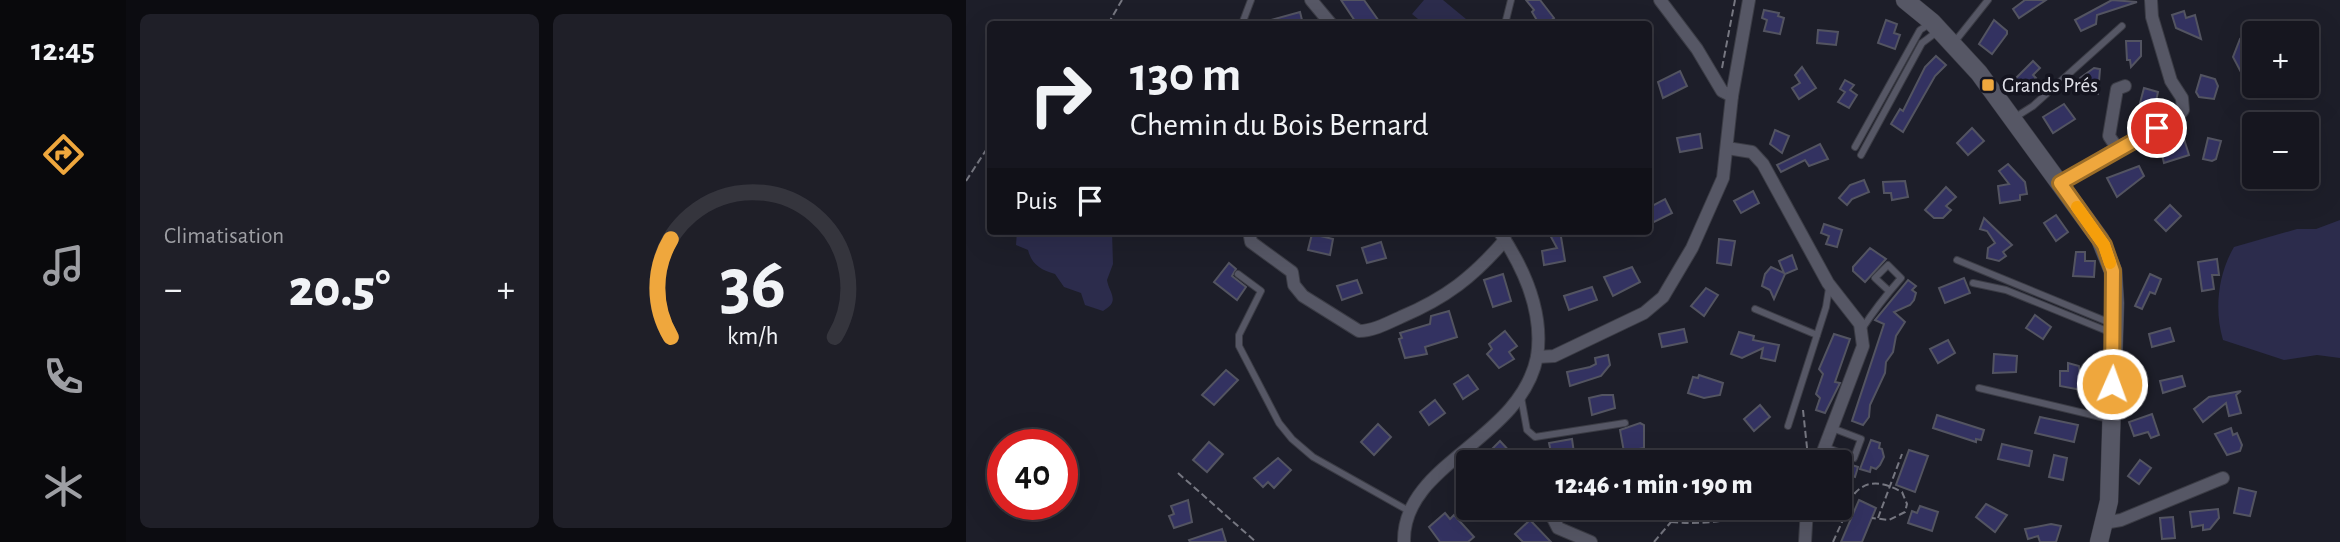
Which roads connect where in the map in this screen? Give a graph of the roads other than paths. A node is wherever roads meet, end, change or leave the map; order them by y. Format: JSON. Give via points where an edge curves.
{"nodes":[{"id":1,"x":1251,"y":0,"type":"edge"},
{"id":2,"x":1311,"y":0,"type":"edge"},
{"id":3,"x":1511,"y":0,"type":"edge"},
{"id":4,"x":1660,"y":0,"type":"edge"},
{"id":5,"x":1749,"y":0,"type":"edge"},
{"id":6,"x":1988,"y":0,"type":"edge"},
{"id":7,"x":2156,"y":1,"type":"edge"},
{"id":8,"x":1911,"y":2,"type":"edge"},
{"id":9,"x":1243,"y":21,"type":"edge"},
{"id":10,"x":1328,"y":21,"type":"edge"},
{"id":11,"x":1506,"y":21,"type":"edge"},
{"id":12,"x":1936,"y":26,"type":"junction"},
{"id":13,"x":2122,"y":26,"type":"dead end"},
{"id":14,"x":1952,"y":46,"type":"junction"},
{"id":15,"x":2125,"y":86,"type":"dead end"},
{"id":16,"x":1731,"y":96,"type":"junction"},
{"id":17,"x":2013,"y":118,"type":"junction"},
{"id":18,"x":1855,"y":147,"type":"dead end"},
{"id":19,"x":1727,"y":148,"type":"junction"},
{"id":20,"x":2117,"y":148,"type":"junction"},
{"id":21,"x":1861,"y":155,"type":"dead end"},
{"id":22,"x":2060,"y":183,"type":"junction"},
{"id":23,"x":1250,"y":235,"type":"edge"},
{"id":24,"x":1502,"y":236,"type":"edge"},
{"id":25,"x":1956,"y":260,"type":"dead end"},
{"id":26,"x":1238,"y":274,"type":"dead end"},
{"id":27,"x":1973,"y":282,"type":"dead end"},
{"id":28,"x":1828,"y":283,"type":"junction"},
{"id":29,"x":1889,"y":291,"type":"dead end"},
{"id":30,"x":1755,"y":309,"type":"dead end"},
{"id":31,"x":1863,"y":329,"type":"junction"},
{"id":32,"x":2114,"y":329,"type":"junction"},
{"id":33,"x":1817,"y":335,"type":"junction"},
{"id":34,"x":1537,"y":357,"type":"junction"},
{"id":35,"x":1979,"y":388,"type":"dead end"},
{"id":36,"x":1521,"y":397,"type":"junction"},
{"id":37,"x":2111,"y":419,"type":"junction"},
{"id":38,"x":1625,"y":423,"type":"dead end"},
{"id":39,"x":1788,"y":426,"type":"dead end"},
{"id":40,"x":1832,"y":429,"type":"junction"},
{"id":41,"x":1825,"y":447,"type":"junction"},
{"id":42,"x":1824,"y":450,"type":"edge"},
{"id":43,"x":2223,"y":478,"type":"dead end"},
{"id":44,"x":1409,"y":511,"type":"junction"},
{"id":45,"x":1554,"y":520,"type":"edge"},
{"id":46,"x":1806,"y":520,"type":"edge"},
{"id":47,"x":2104,"y":523,"type":"junction"},
{"id":48,"x":1404,"y":542,"type":"edge"},
{"id":49,"x":1591,"y":542,"type":"edge"},
{"id":50,"x":1805,"y":542,"type":"edge"},
{"id":51,"x":2099,"y":542,"type":"edge"}],
"edges":[{"from":1,"to":9,"type":"lane"},
{"from":2,"to":10,"type":"street"},
{"from":3,"to":11,"type":"lane"},
{"from":4,"to":16,"type":"street","via":[[1722,92]]},
{"from":5,"to":16,"type":"street"},
{"from":6,"to":14,"type":"lane"},
{"from":7,"to":20,"type":"street","via":[[2152,17],[2183,110],[2177,118]]},
{"from":8,"to":12,"type":"street"},
{"from":12,"to":14,"type":"street"},
{"from":12,"to":18,"type":"lane","via":[[1920,30]]},
{"from":12,"to":21,"type":"lane","via":[[1922,43]]},
{"from":13,"to":17,"type":"lane","via":[[2033,106]]},
{"from":14,"to":17,"type":"street"},
{"from":15,"to":20,"type":"street","via":[[2117,89],[2109,136]]},
{"from":16,"to":19,"type":"street"},
{"from":17,"to":22,"type":"street"},
{"from":19,"to":28,"type":"street","via":[[1752,152],[1763,164]]},
{"from":19,"to":34,"type":"street","via":[[1716,201],[1663,297],[1622,324],[1554,356]]},
{"from":20,"to":22,"type":"street"},
{"from":22,"to":32,"type":"street","via":[[2108,255],[2114,285]]},
{"from":23,"to":24,"type":"street","via":[[1251,242],[1292,272],[1294,285],[1303,296],[1359,331],[1447,296],[1486,262]]},
{"from":24,"to":34,"type":"street","via":[[1521,269],[1536,311]]},
{"from":25,"to":32,"type":"lane"},
{"from":26,"to":44,"type":"lane","via":[[1261,291],[1238,346],[1283,429],[1313,457]]},
{"from":27,"to":32,"type":"lane"},
{"from":28,"to":31,"type":"street"},
{"from":28,"to":33,"type":"lane"},
{"from":29,"to":31,"type":"lane"},
{"from":30,"to":33,"type":"lane"},
{"from":31,"to":40,"type":"street","via":[[1863,346]]},
{"from":32,"to":37,"type":"street"},
{"from":33,"to":39,"type":"lane"},
{"from":34,"to":36,"type":"street"},
{"from":35,"to":37,"type":"lane"},
{"from":36,"to":38,"type":"lane","via":[[1527,430],[1535,437]]},
{"from":36,"to":44,"type":"street","via":[[1507,415],[1424,487]]},
{"from":37,"to":47,"type":"street","via":[[2109,502]]},
{"from":40,"to":41,"type":"street"},
{"from":40,"to":41,"type":"lane","via":[[1861,439],[1854,458]]},
{"from":41,"to":42,"type":"street"},
{"from":43,"to":47,"type":"street"},
{"from":44,"to":48,"type":"street"},
{"from":45,"to":49,"type":"street","via":[[1558,528]]},
{"from":46,"to":50,"type":"street"},
{"from":47,"to":51,"type":"street"}]}
